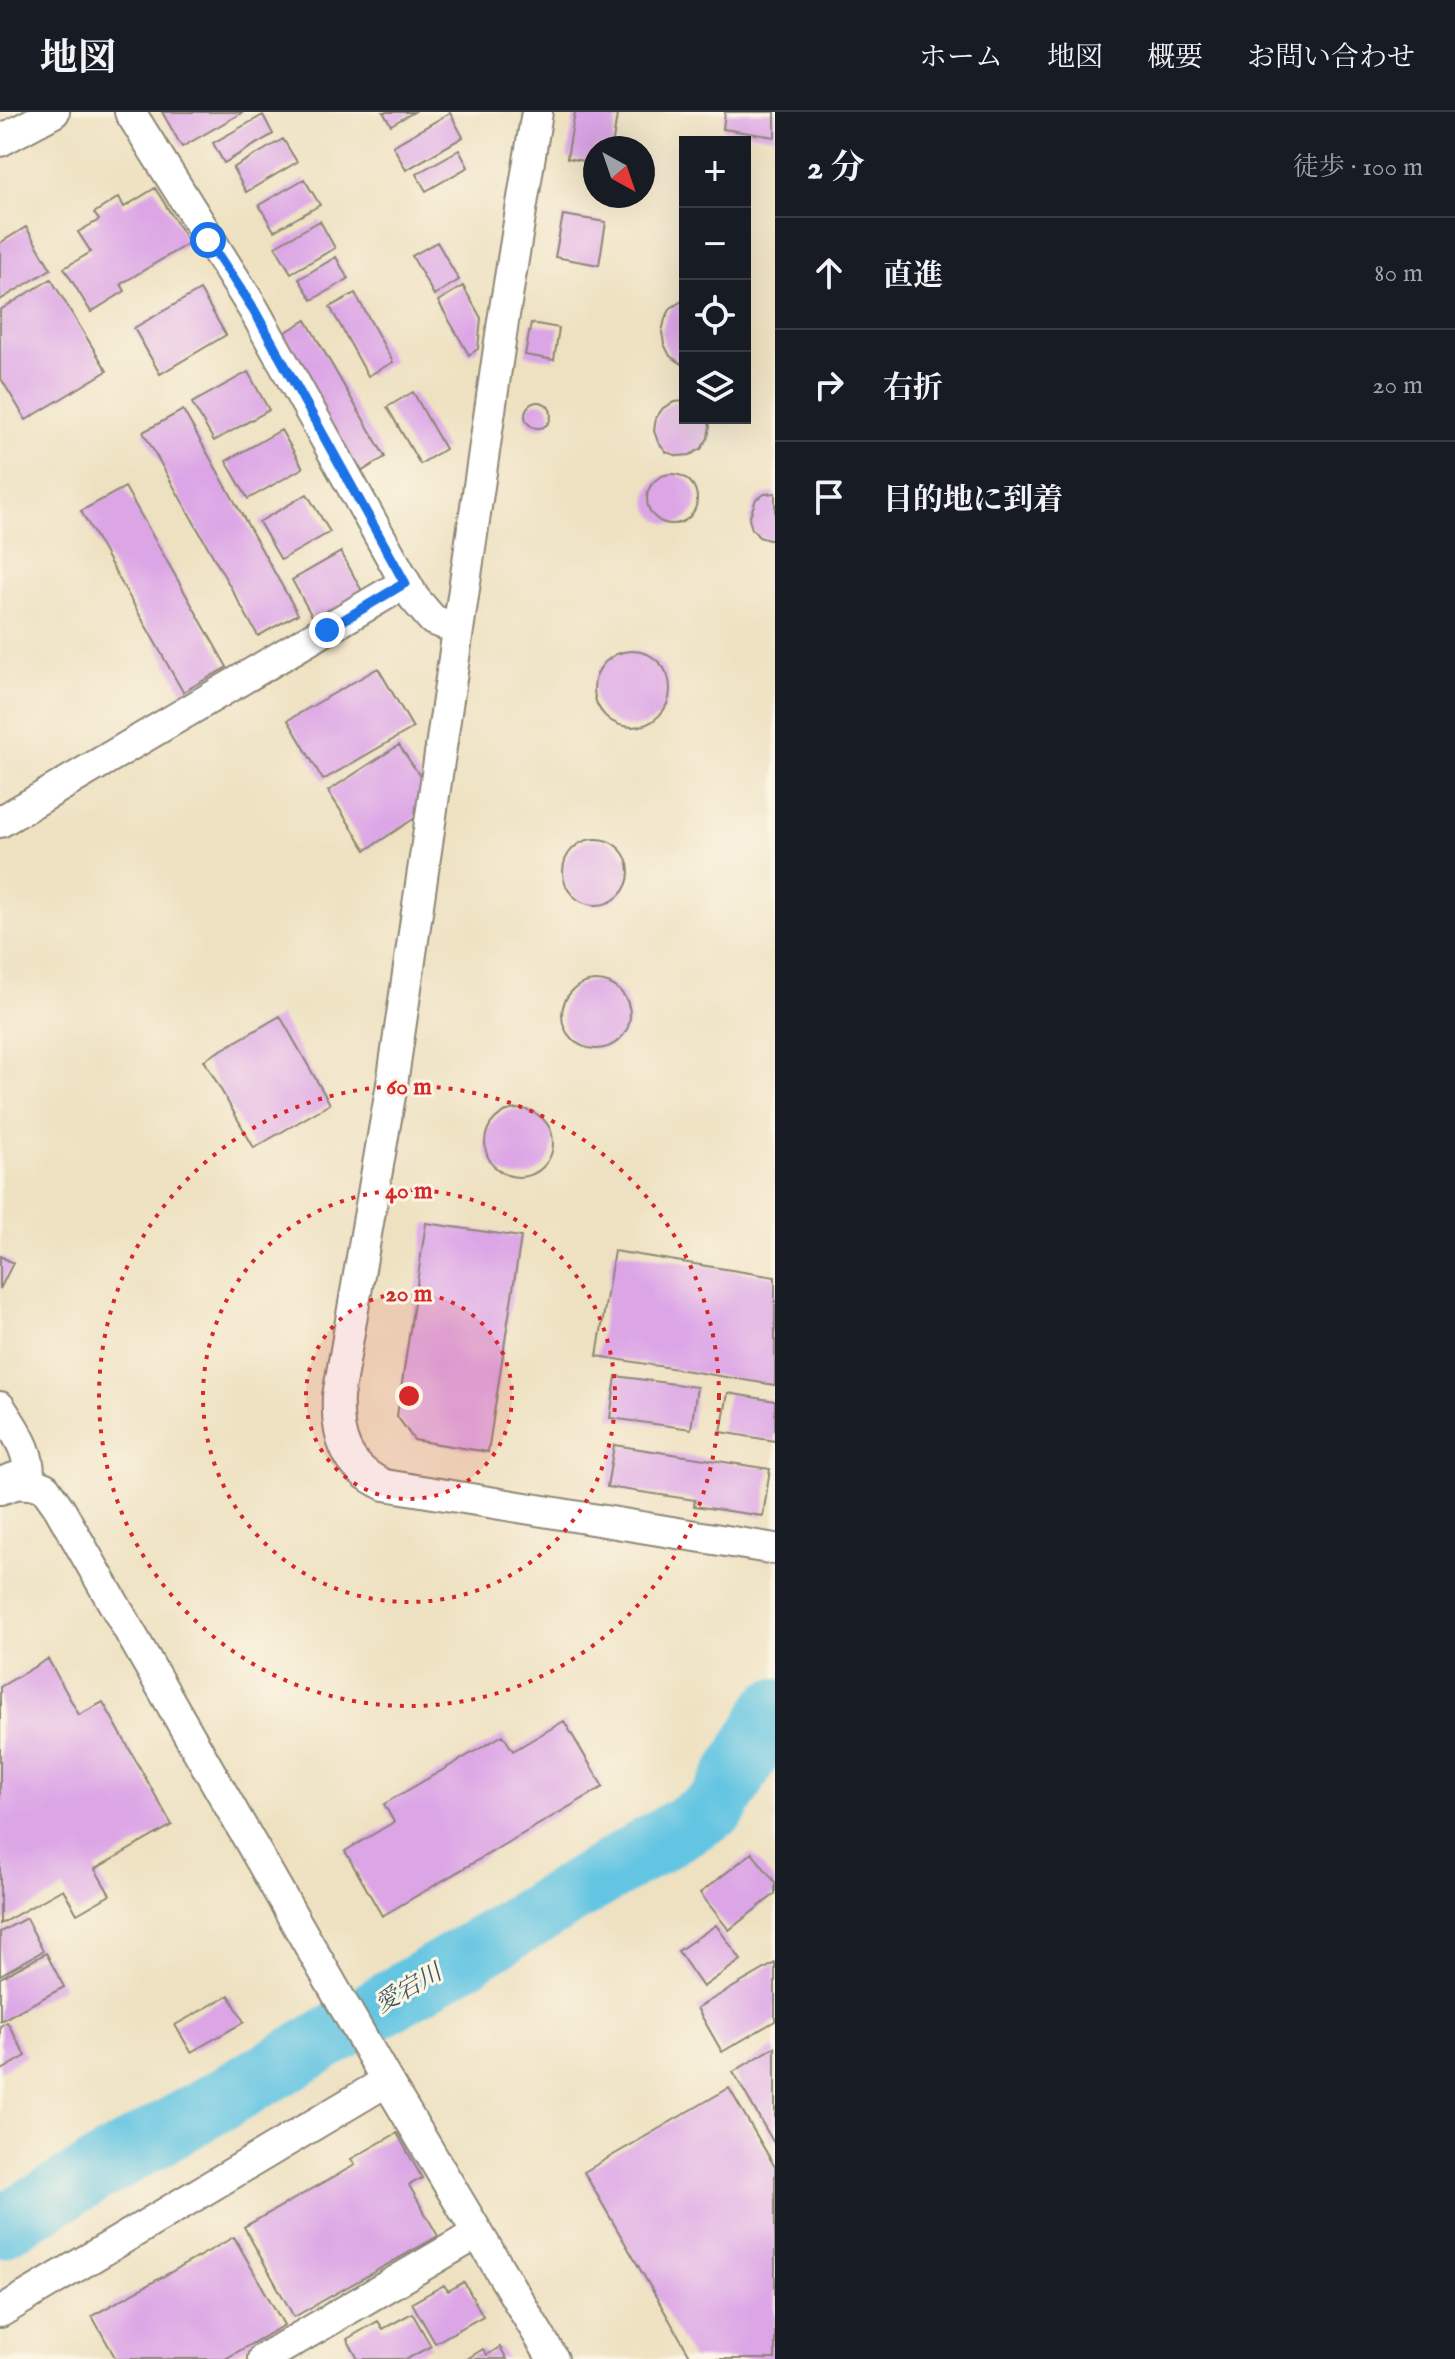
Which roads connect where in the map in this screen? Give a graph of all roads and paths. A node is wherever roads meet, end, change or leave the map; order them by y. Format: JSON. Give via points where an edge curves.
{"nodes":[{"id":1,"x":54,"y":112,"type":"edge"},
{"id":2,"x":130,"y":112,"type":"edge"},
{"id":3,"x":537,"y":112,"type":"edge"},
{"id":4,"x":0,"y":141,"type":"edge"},
{"id":5,"x":405,"y":583,"type":"junction"},
{"id":6,"x":458,"y":629,"type":"junction"},
{"id":7,"x":0,"y":822,"type":"edge"},
{"id":8,"x":0,"y":1407,"type":"edge"},
{"id":9,"x":14,"y":1484,"type":"edge"},
{"id":10,"x":775,"y":1549,"type":"edge"},
{"id":11,"x":387,"y":2081,"type":"junction"},
{"id":12,"x":478,"y":2233,"type":"junction"},
{"id":13,"x":0,"y":2312,"type":"edge"},
{"id":14,"x":263,"y":2359,"type":"edge"},
{"id":15,"x":553,"y":2359,"type":"edge"}],
"edges":[{"from":1,"to":4,"type":"street"},
{"from":2,"to":5,"type":"street","via":[[254,310]]},
{"from":3,"to":6,"type":"street"},
{"from":5,"to":6,"type":"street","via":[[433,620]]},
{"from":5,"to":7,"type":"street"},
{"from":6,"to":10,"type":"street","via":[[392,1084],[338,1396],[342,1443],[362,1471],[385,1485]]},
{"from":8,"to":9,"type":"street","via":[[22,1444],[30,1471]]},
{"from":9,"to":11,"type":"street","via":[[45,1488],[59,1508]]},
{"from":11,"to":12,"type":"street"},
{"from":11,"to":13,"type":"street"},
{"from":12,"to":14,"type":"street"},
{"from":12,"to":15,"type":"street"}]}
